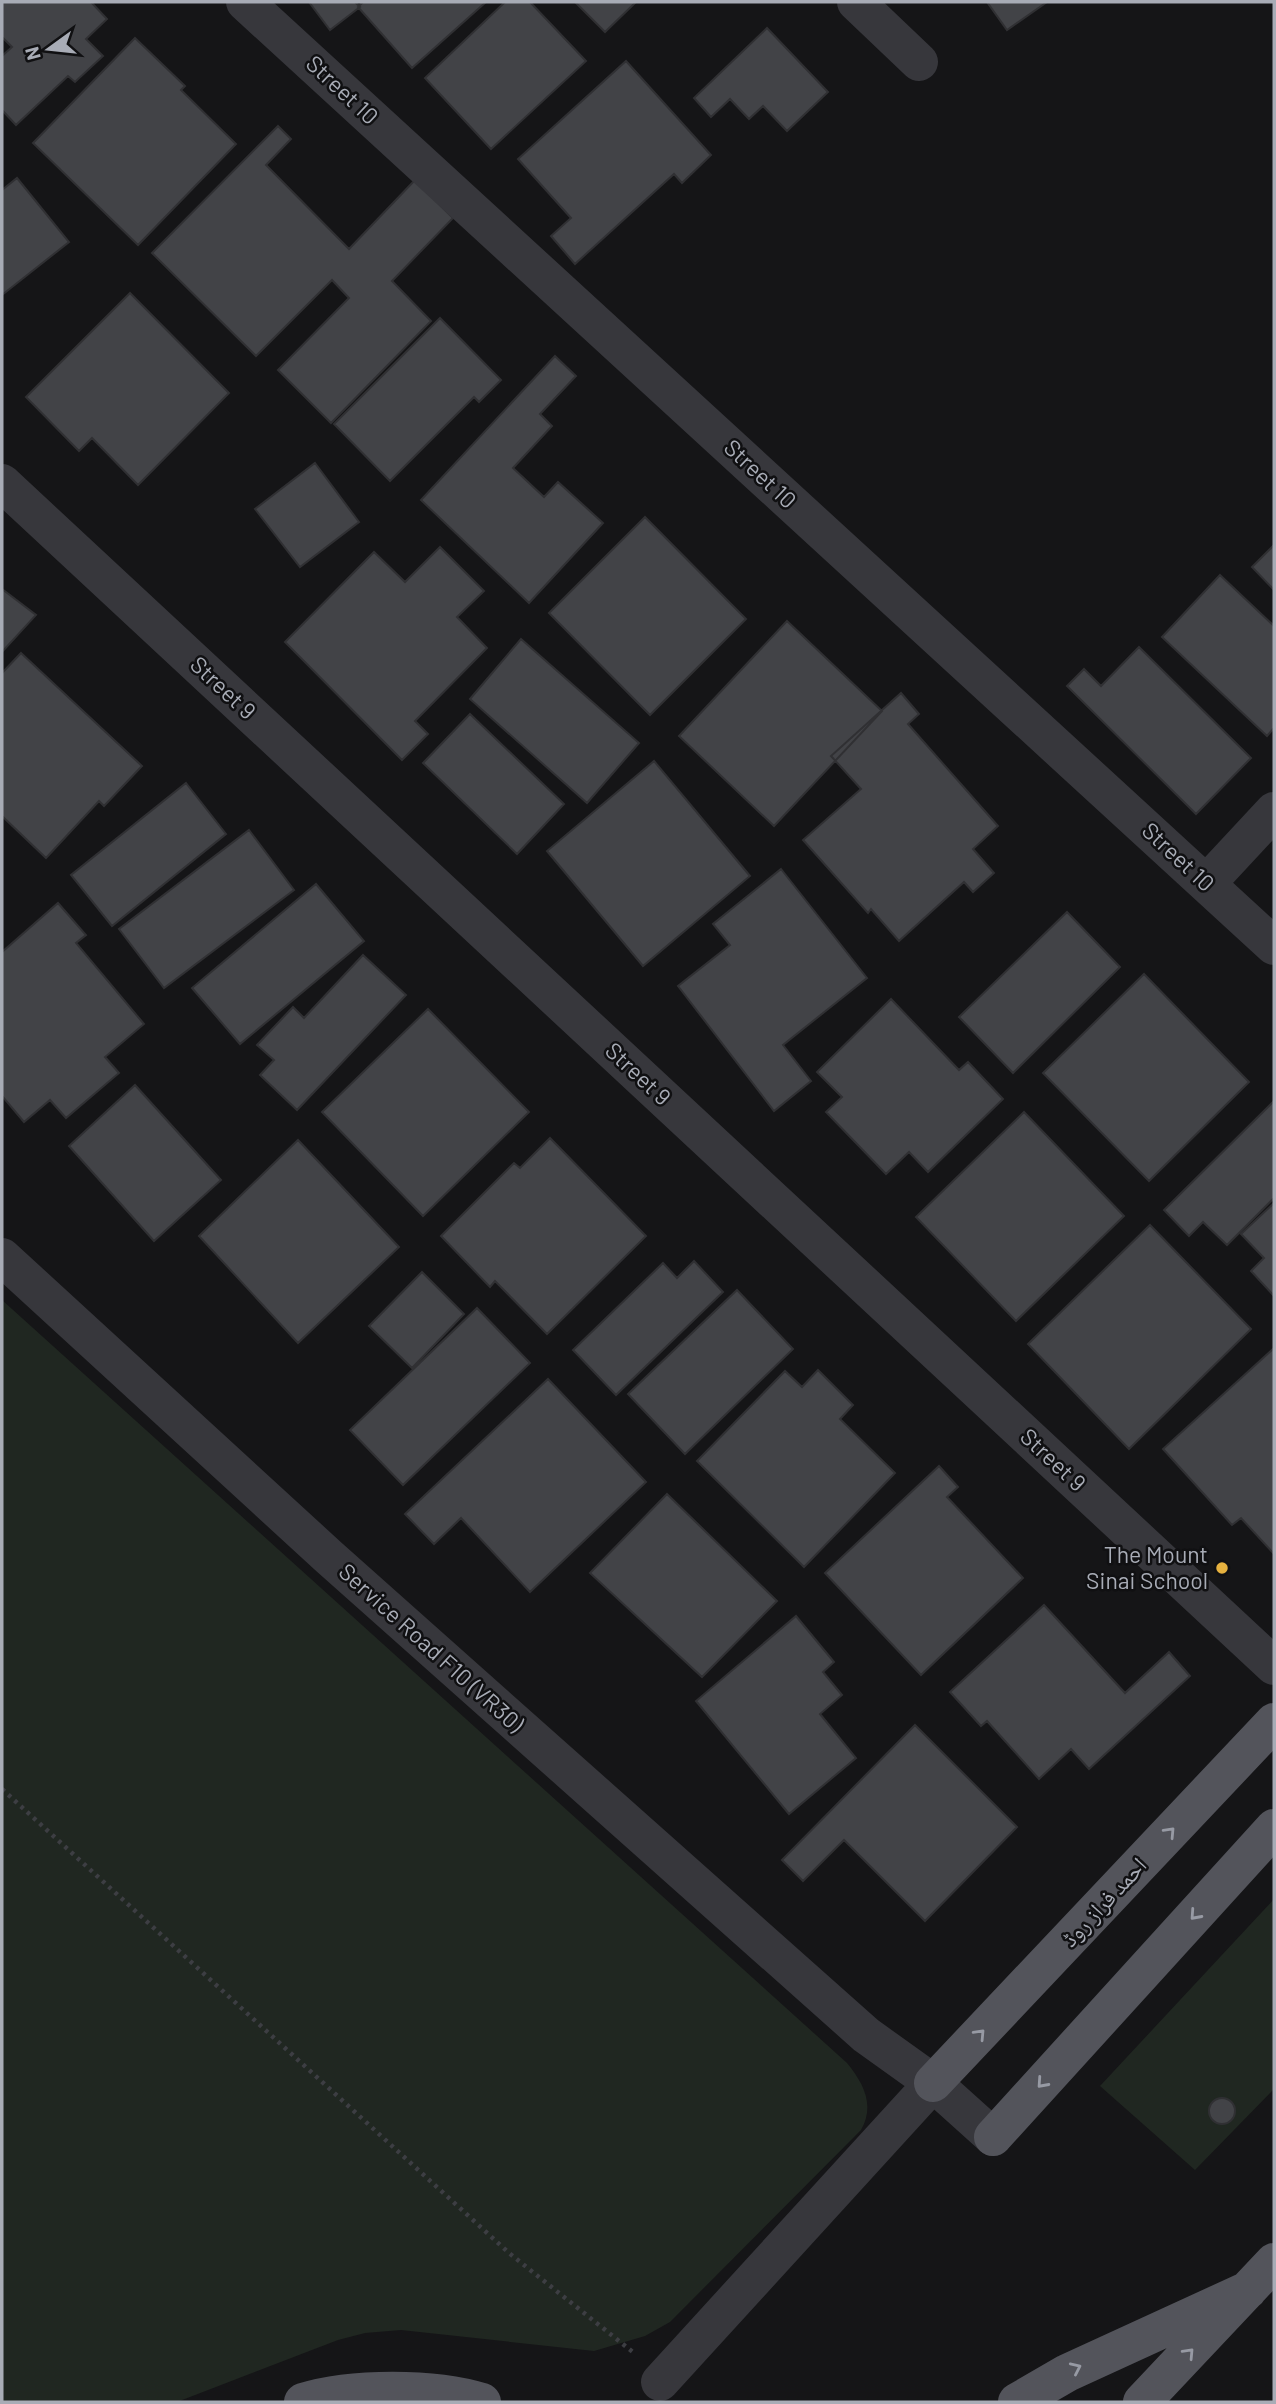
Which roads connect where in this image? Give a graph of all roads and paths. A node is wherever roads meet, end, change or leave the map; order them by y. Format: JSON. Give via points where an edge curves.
{"nodes":[{"id":1,"x":246,"y":2,"type":"edge"},
{"id":2,"x":856,"y":2,"type":"edge"},
{"id":3,"x":919,"y":62,"type":"dead end"},
{"id":4,"x":2,"y":483,"type":"edge"},
{"id":5,"x":1274,"y":811,"type":"edge"},
{"id":6,"x":1207,"y":883,"type":"junction"},
{"id":7,"x":1274,"y":946,"type":"edge"},
{"id":8,"x":2,"y":1257,"type":"edge"},
{"id":9,"x":1274,"y":1666,"type":"edge"},
{"id":10,"x":1274,"y":1722,"type":"edge"},
{"id":11,"x":2,"y":1789,"type":"edge"},
{"id":12,"x":1274,"y":1828,"type":"edge"},
{"id":13,"x":933,"y":2083,"type":"junction"},
{"id":14,"x":993,"y":2137,"type":"joint"},
{"id":15,"x":1274,"y":2262,"type":"edge"},
{"id":16,"x":1248,"y":2290,"type":"junction"},
{"id":17,"x":660,"y":2382,"type":"joint"},
{"id":18,"x":303,"y":2402,"type":"edge"},
{"id":19,"x":482,"y":2402,"type":"edge"},
{"id":20,"x":1017,"y":2402,"type":"edge"},
{"id":21,"x":1142,"y":2402,"type":"edge"}],
"edges":[{"from":1,"to":6,"type":"street","name":"Street 10"},
{"from":2,"to":3,"type":"street"},
{"from":4,"to":9,"type":"street","name":"Street 9"},
{"from":5,"to":6,"type":"street"},
{"from":6,"to":7,"type":"street","name":"Street 10"},
{"from":8,"to":13,"type":"street","name":"Service Road F10 (VR30)","via":[[329,1557],[866,2035]]},
{"from":13,"to":10,"type":"main road","name":"احمد فراز روڈ","one_way":true},
{"from":11,"to":17,"type":"path","via":[[509,2253],[628,2346]]},
{"from":12,"to":14,"type":"main road","one_way":true},
{"from":13,"to":14,"type":"street","name":"Service Road F10 (VR30)"},
{"from":13,"to":17,"type":"street"},
{"from":15,"to":16,"type":"main road"},
{"from":20,"to":16,"type":"main road","one_way":true,"via":[[1067,2373]]},
{"from":21,"to":16,"type":"main road","one_way":true},
{"from":18,"to":19,"type":"main road","via":[[382,2390],[463,2396]]}]}
